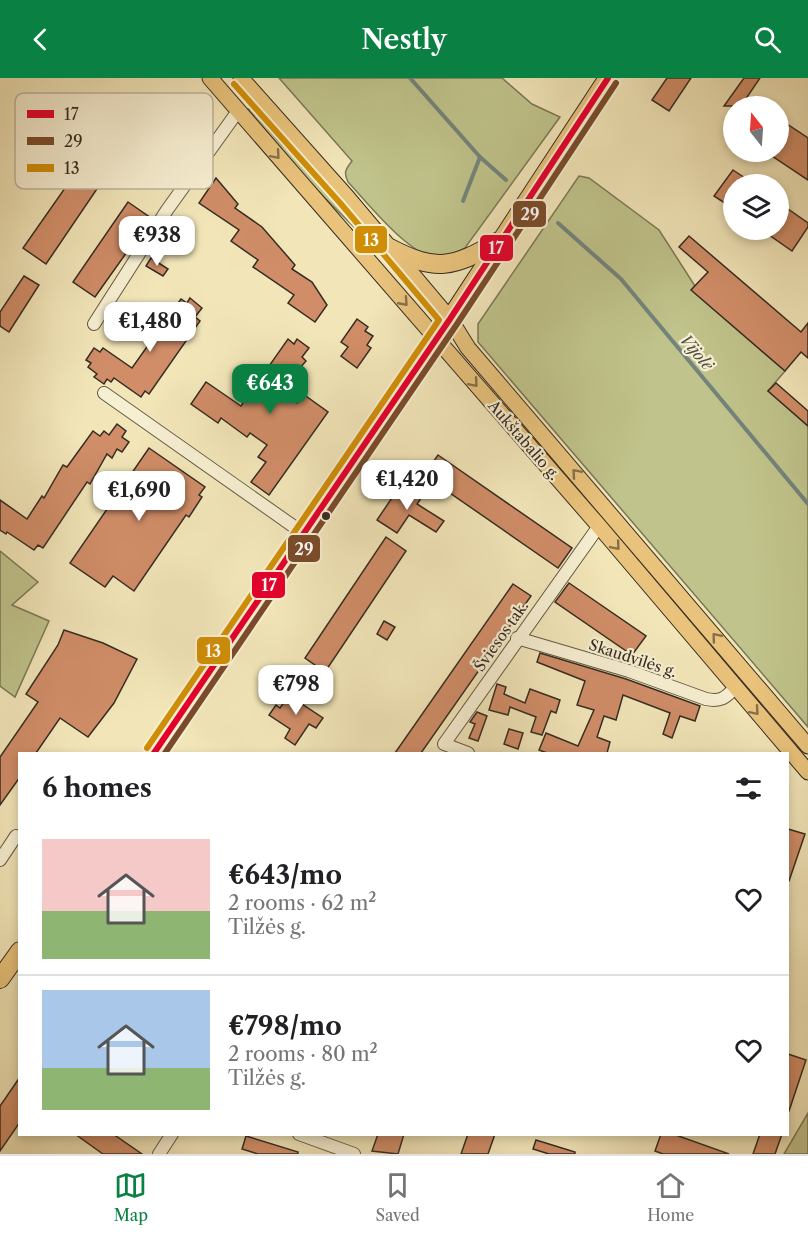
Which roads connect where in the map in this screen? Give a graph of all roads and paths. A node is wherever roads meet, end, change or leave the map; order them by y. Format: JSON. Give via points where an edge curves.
{"nodes":[{"id":1,"x":210,"y":78,"type":"edge"},
{"id":2,"x":241,"y":78,"type":"edge"},
{"id":3,"x":608,"y":78,"type":"edge"},
{"id":4,"x":256,"y":96,"type":"junction"},
{"id":5,"x":238,"y":111,"type":"junction"},
{"id":6,"x":213,"y":146,"type":"edge"},
{"id":7,"x":182,"y":189,"type":"edge"},
{"id":8,"x":501,"y":240,"type":"junction"},
{"id":9,"x":390,"y":248,"type":"junction"},
{"id":10,"x":450,"y":319,"type":"junction"},
{"id":11,"x":94,"y":324,"type":"dead end"},
{"id":12,"x":436,"y":338,"type":"junction"},
{"id":13,"x":104,"y":393,"type":"dead end"},
{"id":14,"x":599,"y":526,"type":"junction"},
{"id":15,"x":303,"y":532,"type":"junction"},
{"id":16,"x":517,"y":638,"type":"junction"},
{"id":17,"x":735,"y":688,"type":"junction"},
{"id":18,"x":808,"y":746,"type":"edge"},
{"id":19,"x":155,"y":752,"type":"edge"},
{"id":20,"x":465,"y":752,"type":"edge"},
{"id":21,"x":808,"y":772,"type":"edge"},
{"id":22,"x":16,"y":836,"type":"dead end"},
{"id":23,"x":0,"y":860,"type":"edge"},
{"id":24,"x":18,"y":957,"type":"edge"},
{"id":25,"x":0,"y":979,"type":"edge"},
{"id":26,"x":171,"y":1136,"type":"edge"},
{"id":27,"x":304,"y":1136,"type":"edge"},
{"id":28,"x":159,"y":1154,"type":"edge"},
{"id":29,"x":354,"y":1154,"type":"edge"}],
"edges":[{"from":1,"to":5,"type":"main road","name":"Aukštabalio g."},
{"from":2,"to":4,"type":"main road","name":"Aukštabalio g."},
{"from":3,"to":8,"type":"highway"},
{"from":4,"to":5,"type":"main road"},
{"from":4,"to":9,"type":"main road","name":"Aukštabalio g."},
{"from":5,"to":6,"type":"street"},
{"from":5,"to":12,"type":"main road","name":"Aukštabalio g.","one_way":true},
{"from":7,"to":11,"type":"street"},
{"from":8,"to":9,"type":"highway","via":[[448,266],[414,260]]},
{"from":8,"to":10,"type":"highway"},
{"from":9,"to":10,"type":"main road","name":"Aukštabalio g."},
{"from":10,"to":12,"type":"highway"},
{"from":18,"to":10,"type":"main road","name":"Aukštabalio g.","one_way":true,"via":[[468,348]]},
{"from":12,"to":14,"type":"main road","name":"Aukštabalio g.","one_way":true},
{"from":12,"to":15,"type":"highway"},
{"from":13,"to":15,"type":"street"},
{"from":14,"to":16,"type":"street","name":"Šviesos tak."},
{"from":14,"to":17,"type":"main road","name":"Aukštabalio g.","one_way":true},
{"from":15,"to":19,"type":"highway"},
{"from":16,"to":17,"type":"street","name":"Skaudvilės g.","via":[[706,699],[718,701]]},
{"from":16,"to":20,"type":"street","name":"Šviesos tak.","via":[[444,744]]},
{"from":17,"to":21,"type":"main road","name":"Aukštabalio g.","one_way":true},
{"from":22,"to":23,"type":"street"},
{"from":24,"to":25,"type":"highway"},
{"from":26,"to":28,"type":"street"},
{"from":27,"to":29,"type":"street"}]}
